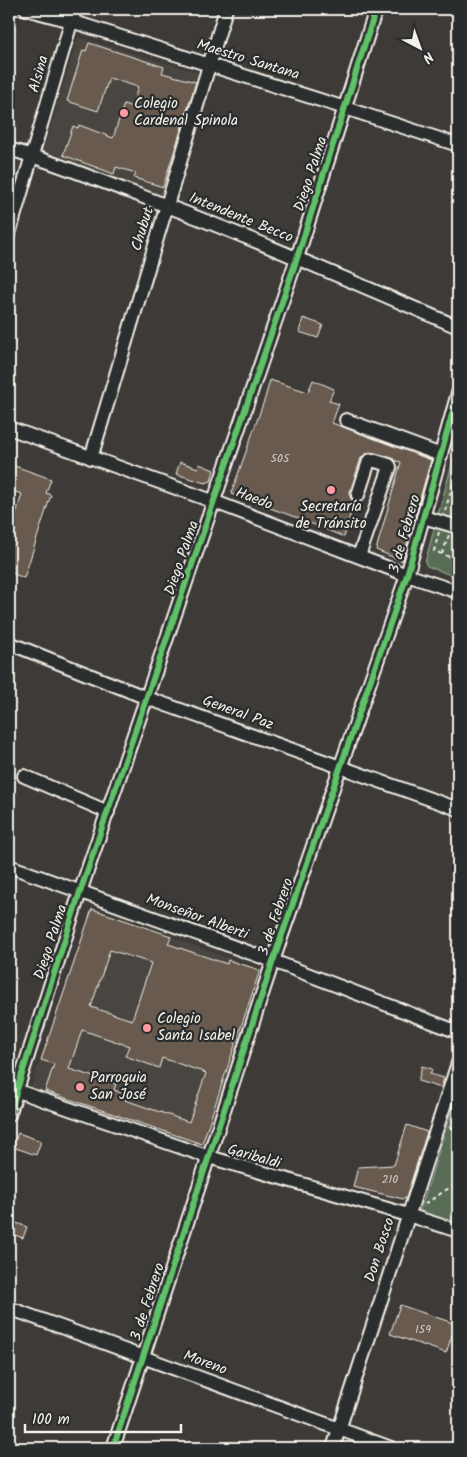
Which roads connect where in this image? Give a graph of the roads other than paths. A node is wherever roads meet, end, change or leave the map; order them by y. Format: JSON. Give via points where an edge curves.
{"nodes":[{"id":1,"x":26,"y":9,"type":"edge"},
{"id":2,"x":226,"y":9,"type":"edge"},
{"id":3,"x":376,"y":9,"type":"edge"},
{"id":4,"x":73,"y":15,"type":"edge"},
{"id":5,"x":209,"y":66,"type":"junction"},
{"id":6,"x":345,"y":108,"type":"junction"},
{"id":7,"x":458,"y":145,"type":"edge"},
{"id":8,"x":9,"y":149,"type":"edge"},
{"id":9,"x":32,"y":156,"type":"junction"},
{"id":10,"x":167,"y":206,"type":"junction"},
{"id":11,"x":9,"y":234,"type":"edge"},
{"id":12,"x":297,"y":258,"type":"junction"},
{"id":13,"x":458,"y":327,"type":"edge"},
{"id":14,"x":458,"y":393,"type":"edge"},
{"id":15,"x":346,"y":420,"type":"dead end"},
{"id":16,"x":9,"y":428,"type":"edge"},
{"id":17,"x":441,"y":454,"type":"junction"},
{"id":18,"x":91,"y":458,"type":"junction"},
{"id":19,"x":358,"y":496,"type":"dead end"},
{"id":20,"x":215,"y":502,"type":"junction"},
{"id":21,"x":423,"y":517,"type":"junction"},
{"id":22,"x":455,"y":526,"type":"edge"},
{"id":23,"x":359,"y":556,"type":"junction"},
{"id":24,"x":407,"y":575,"type":"junction"},
{"id":25,"x":458,"y":592,"type":"edge"},
{"id":26,"x":9,"y":644,"type":"edge"},
{"id":27,"x":147,"y":698,"type":"junction"},
{"id":28,"x":340,"y":768,"type":"junction"},
{"id":29,"x":24,"y":776,"type":"dead end"},
{"id":30,"x":458,"y":809,"type":"edge"},
{"id":31,"x":108,"y":812,"type":"junction"},
{"id":32,"x":9,"y":866,"type":"edge"},
{"id":33,"x":80,"y":892,"type":"junction"},
{"id":34,"x":274,"y":961,"type":"junction"},
{"id":35,"x":458,"y":1032,"type":"edge"},
{"id":36,"x":458,"y":1063,"type":"edge"},
{"id":37,"x":13,"y":1089,"type":"edge"},
{"id":38,"x":9,"y":1115,"type":"edge"},
{"id":39,"x":209,"y":1157,"type":"junction"},
{"id":40,"x":408,"y":1215,"type":"junction"},
{"id":41,"x":458,"y":1231,"type":"edge"},
{"id":42,"x":9,"y":1308,"type":"edge"},
{"id":43,"x":144,"y":1357,"type":"junction"},
{"id":44,"x":339,"y":1430,"type":"junction"},
{"id":45,"x":113,"y":1448,"type":"edge"},
{"id":46,"x":333,"y":1448,"type":"edge"},
{"id":47,"x":391,"y":1448,"type":"edge"}],
"edges":[{"from":1,"to":4,"type":"street","name":"Maestro Santana"},
{"from":2,"to":5,"type":"street","name":"Chubut"},
{"from":3,"to":6,"type":"street","name":"Diego Palma"},
{"from":4,"to":5,"type":"street","name":"Maestro Santana"},
{"from":4,"to":9,"type":"street","name":"Alsina"},
{"from":5,"to":6,"type":"street","name":"Maestro Santana"},
{"from":5,"to":10,"type":"street","name":"Chubut"},
{"from":6,"to":7,"type":"street","name":"Maestro Santana"},
{"from":6,"to":12,"type":"street","name":"Diego Palma"},
{"from":8,"to":9,"type":"street","name":"Intendente Becco"},
{"from":9,"to":10,"type":"street","name":"Intendente Becco"},
{"from":9,"to":11,"type":"street","name":"Alsina"},
{"from":10,"to":12,"type":"street","name":"Intendente Becco"},
{"from":10,"to":18,"type":"street","name":"Chubut"},
{"from":12,"to":13,"type":"street","name":"Intendente Becco"},
{"from":12,"to":20,"type":"street","name":"Diego Palma"},
{"from":14,"to":17,"type":"street","name":"3 de Febrero"},
{"from":15,"to":17,"type":"street"},
{"from":16,"to":18,"type":"street","name":"Haedo"},
{"from":17,"to":21,"type":"street","name":"3 de Febrero"},
{"from":18,"to":20,"type":"street","name":"Haedo"},
{"from":19,"to":23,"type":"street","via":[[369,461],[390,466]]},
{"from":20,"to":23,"type":"street","name":"Haedo"},
{"from":20,"to":27,"type":"street","name":"Diego Palma"},
{"from":21,"to":22,"type":"street"},
{"from":21,"to":24,"type":"street","name":"3 de Febrero"},
{"from":23,"to":24,"type":"street","name":"Haedo"},
{"from":24,"to":25,"type":"street","name":"Haedo"},
{"from":24,"to":28,"type":"street","name":"3 de Febrero"},
{"from":26,"to":27,"type":"street","name":"General Paz"},
{"from":27,"to":28,"type":"street","name":"General Paz"},
{"from":27,"to":31,"type":"street","name":"Diego Palma"},
{"from":28,"to":30,"type":"street","name":"General Paz"},
{"from":28,"to":34,"type":"street","name":"3 de Febrero"},
{"from":29,"to":31,"type":"street"},
{"from":31,"to":33,"type":"street","name":"Diego Palma"},
{"from":32,"to":33,"type":"street","name":"Monseñor Alberti"},
{"from":33,"to":34,"type":"street","name":"Monseñor Alberti"},
{"from":33,"to":37,"type":"street","name":"Diego Palma"},
{"from":34,"to":35,"type":"street","name":"Monseñor Alberti"},
{"from":34,"to":39,"type":"street","name":"3 de Febrero"},
{"from":36,"to":40,"type":"street","name":"Don Bosco"},
{"from":37,"to":38,"type":"street","name":"Diego Palma"},
{"from":37,"to":39,"type":"street","name":"Garibaldi"},
{"from":39,"to":40,"type":"street","name":"Garibaldi"},
{"from":39,"to":43,"type":"street","name":"3 de Febrero"},
{"from":40,"to":41,"type":"street","name":"Garibaldi"},
{"from":40,"to":44,"type":"street","name":"Don Bosco"},
{"from":42,"to":43,"type":"street","name":"Moreno"},
{"from":43,"to":44,"type":"street","name":"Moreno"},
{"from":43,"to":45,"type":"street","name":"3 de Febrero"},
{"from":44,"to":46,"type":"street","name":"Don Bosco"},
{"from":44,"to":47,"type":"street","name":"Moreno"}]}
